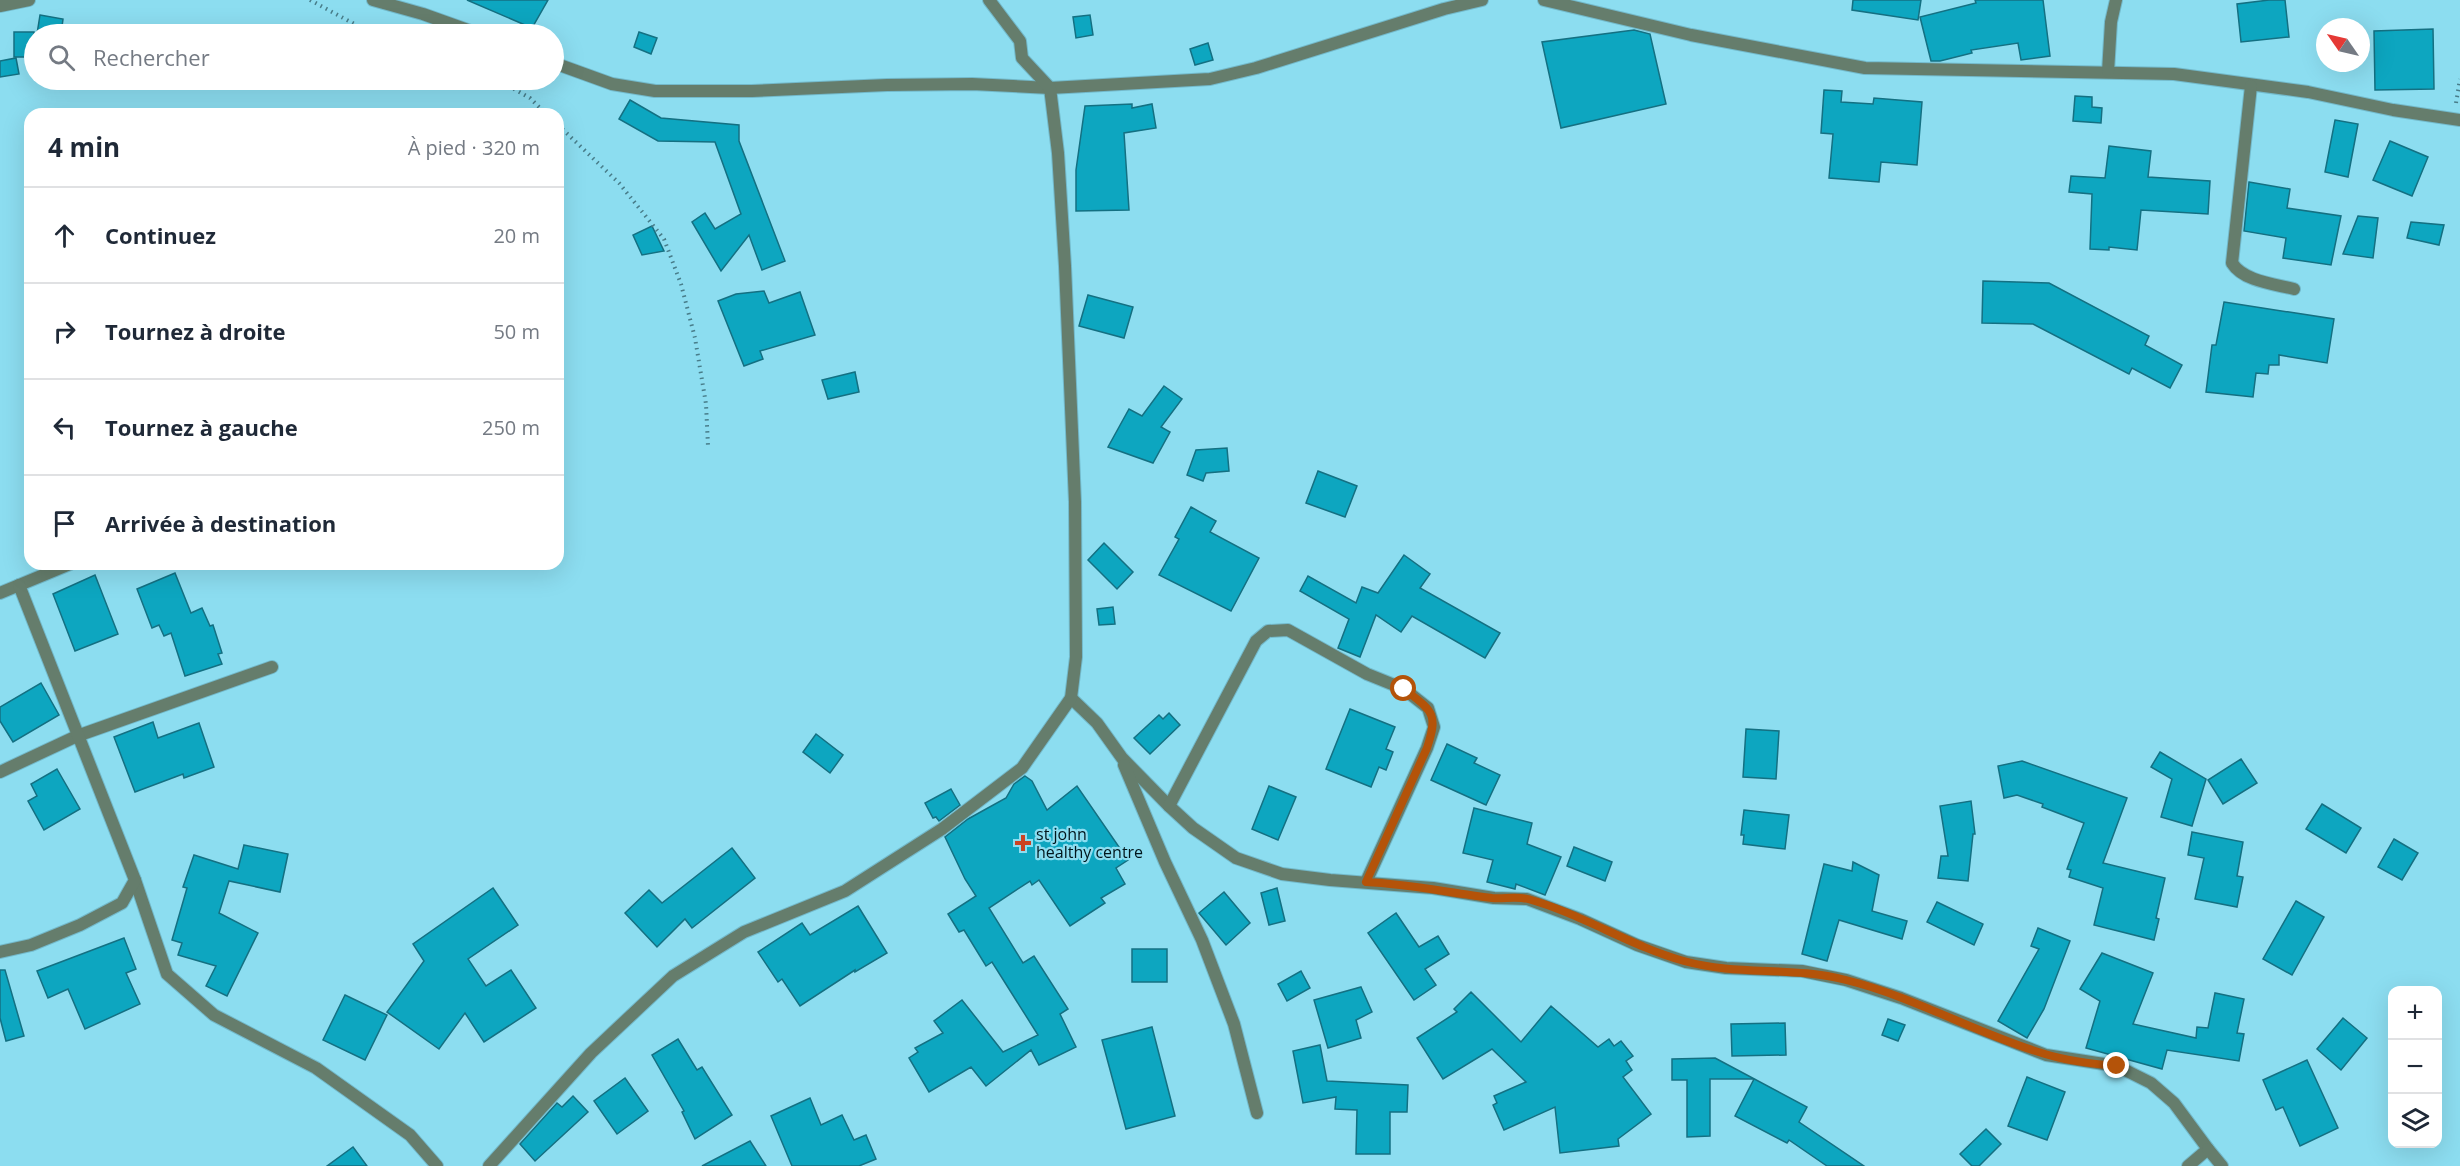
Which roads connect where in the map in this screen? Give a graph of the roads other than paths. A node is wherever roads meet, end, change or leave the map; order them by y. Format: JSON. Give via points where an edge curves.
{"nodes":[{"id":1,"x":28,"y":0,"type":"edge"},
{"id":2,"x":373,"y":0,"type":"edge"},
{"id":3,"x":989,"y":0,"type":"edge"},
{"id":4,"x":1482,"y":0,"type":"edge"},
{"id":5,"x":1544,"y":0,"type":"edge"},
{"id":6,"x":2116,"y":0,"type":"edge"},
{"id":7,"x":0,"y":6,"type":"edge"},
{"id":8,"x":451,"y":24,"type":"edge"},
{"id":9,"x":564,"y":67,"type":"edge"},
{"id":10,"x":2108,"y":72,"type":"junction"},
{"id":11,"x":2251,"y":86,"type":"junction"},
{"id":12,"x":1050,"y":88,"type":"junction"},
{"id":13,"x":2457,"y":119,"type":"edge"},
{"id":14,"x":2294,"y":289,"type":"dead end"},
{"id":15,"x":55,"y":570,"type":"edge"},
{"id":16,"x":19,"y":585,"type":"junction"},
{"id":17,"x":0,"y":593,"type":"edge"},
{"id":18,"x":272,"y":667,"type":"dead end"},
{"id":19,"x":1071,"y":698,"type":"junction"},
{"id":20,"x":76,"y":736,"type":"junction"},
{"id":21,"x":1122,"y":758,"type":"junction"},
{"id":22,"x":0,"y":772,"type":"edge"},
{"id":23,"x":1169,"y":806,"type":"junction"},
{"id":24,"x":135,"y":880,"type":"junction"},
{"id":25,"x":1366,"y":882,"type":"junction"},
{"id":26,"x":1,"y":954,"type":"edge"},
{"id":27,"x":1257,"y":1113,"type":"dead end"},
{"id":28,"x":2208,"y":1149,"type":"junction"},
{"id":29,"x":437,"y":1166,"type":"edge"},
{"id":30,"x":489,"y":1166,"type":"edge"},
{"id":31,"x":2188,"y":1166,"type":"edge"},
{"id":32,"x":2222,"y":1166,"type":"edge"}],
"edges":[{"from":1,"to":7,"type":"street"},
{"from":2,"to":8,"type":"street"},
{"from":3,"to":12,"type":"street","via":[[1020,41],[1022,58]]},
{"from":4,"to":12,"type":"street","via":[[1210,79]]},
{"from":5,"to":10,"type":"street","via":[[1691,35],[1865,68]]},
{"from":6,"to":10,"type":"street"},
{"from":9,"to":12,"type":"street","via":[[612,84],[655,91],[752,92],[951,84]]},
{"from":10,"to":11,"type":"street","via":[[2175,74]]},
{"from":11,"to":13,"type":"street","via":[[2308,92]]},
{"from":11,"to":14,"type":"street","via":[[2232,263],[2238,272]]},
{"from":12,"to":19,"type":"street","via":[[1058,153],[1075,502],[1076,657]]},
{"from":15,"to":16,"type":"street"},
{"from":16,"to":17,"type":"street"},
{"from":16,"to":20,"type":"street"},
{"from":18,"to":20,"type":"street"},
{"from":19,"to":21,"type":"street","via":[[1097,723]]},
{"from":19,"to":30,"type":"street","via":[[1022,768],[942,830],[845,891],[744,932],[673,976],[591,1053]]},
{"from":20,"to":22,"type":"street"},
{"from":20,"to":24,"type":"street"},
{"from":21,"to":23,"type":"street"},
{"from":21,"to":27,"type":"street","via":[[1202,940],[1234,1024]]},
{"from":23,"to":25,"type":"street","via":[[1236,858],[1282,874]]},
{"from":23,"to":25,"type":"street","via":[[1256,641],[1268,631],[1288,630],[1367,674],[1404,689],[1428,708],[1434,727]]},
{"from":24,"to":26,"type":"street","via":[[123,903],[80,925]]},
{"from":24,"to":29,"type":"street","via":[[167,974],[214,1015],[316,1068],[410,1135]]},
{"from":25,"to":28,"type":"street","via":[[1527,899],[1686,962],[1802,971],[1846,980],[2046,1055],[2117,1066],[2151,1083],[2174,1102]]},
{"from":28,"to":31,"type":"street"},
{"from":28,"to":32,"type":"street"}]}
